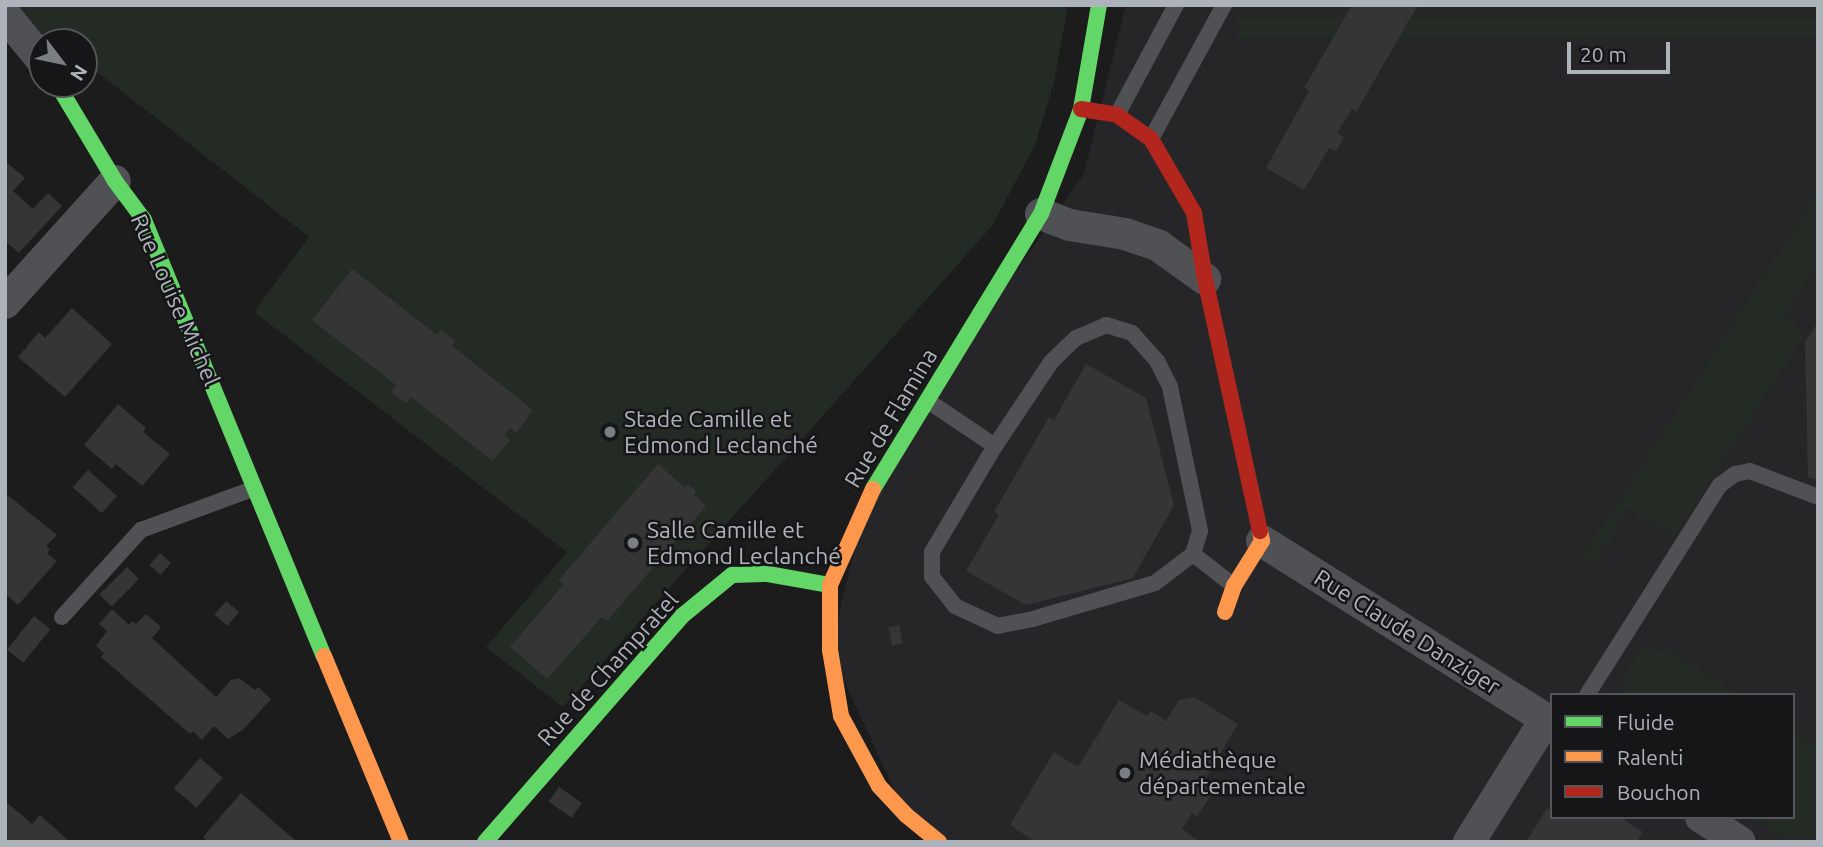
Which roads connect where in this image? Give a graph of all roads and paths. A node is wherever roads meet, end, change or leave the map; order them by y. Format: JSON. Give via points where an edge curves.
{"nodes":[{"id":1,"x":1099,"y":5,"type":"edge"},
{"id":2,"x":1175,"y":5,"type":"edge"},
{"id":3,"x":1224,"y":5,"type":"edge"},
{"id":4,"x":5,"y":15,"type":"edge"},
{"id":5,"x":28,"y":43,"type":"edge"},
{"id":6,"x":66,"y":98,"type":"edge"},
{"id":7,"x":1081,"y":109,"type":"junction"},
{"id":8,"x":1117,"y":115,"type":"junction"},
{"id":9,"x":1151,"y":139,"type":"junction"},
{"id":10,"x":116,"y":181,"type":"junction"},
{"id":11,"x":1041,"y":214,"type":"junction"},
{"id":12,"x":1205,"y":279,"type":"junction"},
{"id":13,"x":5,"y":303,"type":"edge"},
{"id":14,"x":927,"y":400,"type":"junction"},
{"id":15,"x":995,"y":446,"type":"junction"},
{"id":16,"x":255,"y":488,"type":"junction"},
{"id":17,"x":1818,"y":497,"type":"edge"},
{"id":18,"x":1262,"y":541,"type":"junction"},
{"id":19,"x":1193,"y":554,"type":"junction"},
{"id":20,"x":830,"y":585,"type":"junction"},
{"id":21,"x":1234,"y":586,"type":"junction"},
{"id":22,"x":1225,"y":612,"type":"dead end"},
{"id":23,"x":62,"y":617,"type":"dead end"},
{"id":24,"x":1588,"y":693,"type":"edge"},
{"id":25,"x":1549,"y":721,"type":"edge"},
{"id":26,"x":1704,"y":819,"type":"edge"},
{"id":27,"x":401,"y":842,"type":"edge"},
{"id":28,"x":485,"y":842,"type":"edge"},
{"id":29,"x":939,"y":842,"type":"edge"},
{"id":30,"x":1469,"y":842,"type":"edge"},
{"id":31,"x":1740,"y":842,"type":"edge"}],
"edges":[{"from":1,"to":7,"type":"street","name":"Rue de Flamina"},
{"from":2,"to":8,"type":"lane"},
{"from":3,"to":9,"type":"lane"},
{"from":4,"to":5,"type":"street"},
{"from":6,"to":10,"type":"street","name":"Rue Louise Michel"},
{"from":7,"to":8,"type":"street"},
{"from":7,"to":11,"type":"street","name":"Rue de Flamina"},
{"from":8,"to":9,"type":"street"},
{"from":9,"to":12,"type":"street","via":[[1194,213]]},
{"from":10,"to":13,"type":"street"},
{"from":10,"to":16,"type":"street","name":"Rue Louise Michel","via":[[145,220]]},
{"from":11,"to":12,"type":"street","via":[[1070,225],[1125,233],[1159,246]]},
{"from":11,"to":14,"type":"street","name":"Rue de Flamina"},
{"from":12,"to":18,"type":"street"},
{"from":14,"to":15,"type":"lane"},
{"from":14,"to":20,"type":"street","name":"Rue de Flamina","via":[[867,499]]},
{"from":15,"to":19,"type":"lane","via":[[1051,362],[1076,338],[1106,325],[1132,333],[1157,361],[1170,387],[1200,531]]},
{"from":15,"to":19,"type":"lane","via":[[932,552],[932,577],[955,606],[998,626],[1033,619],[1155,583]]},
{"from":16,"to":23,"type":"lane","via":[[141,530]]},
{"from":16,"to":27,"type":"street","name":"Rue Louise Michel"},
{"from":17,"to":24,"type":"lane","via":[[1750,471],[1735,474],[1720,485]]},
{"from":18,"to":21,"type":"street"},
{"from":18,"to":25,"type":"street","name":"Rue Claude Danziger"},
{"from":19,"to":21,"type":"lane"},
{"from":20,"to":28,"type":"street","name":"Rue de Champratel","via":[[768,574],[732,575],[682,616]]},
{"from":20,"to":29,"type":"street","name":"Rue de Flamina","via":[[830,650],[841,716],[879,786]]},
{"from":21,"to":22,"type":"street"},
{"from":25,"to":30,"type":"street"},
{"from":26,"to":31,"type":"street"}]}
